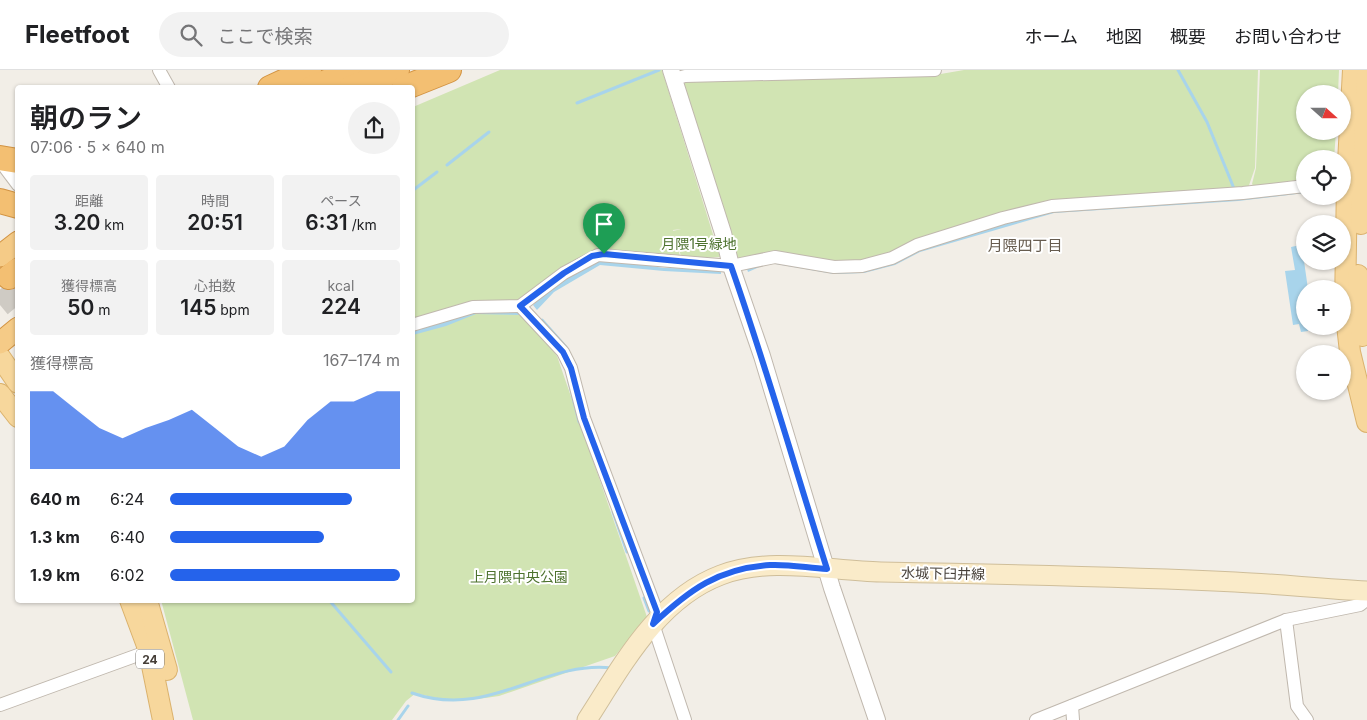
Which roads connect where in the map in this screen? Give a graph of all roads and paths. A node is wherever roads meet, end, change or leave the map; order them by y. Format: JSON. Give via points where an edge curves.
{"nodes":[{"id":1,"x":159,"y":70,"type":"edge"},
{"id":2,"x":304,"y":70,"type":"edge"},
{"id":3,"x":309,"y":70,"type":"edge"},
{"id":4,"x":355,"y":70,"type":"edge"},
{"id":5,"x":397,"y":70,"type":"edge"},
{"id":6,"x":449,"y":70,"type":"edge"},
{"id":7,"x":455,"y":70,"type":"edge"},
{"id":8,"x":935,"y":70,"type":"edge"},
{"id":9,"x":1353,"y":70,"type":"edge"},
{"id":10,"x":869,"y":71,"type":"edge"},
{"id":11,"x":672,"y":75,"type":"edge"},
{"id":12,"x":1367,"y":76,"type":"edge"},
{"id":13,"x":167,"y":85,"type":"edge"},
{"id":14,"x":275,"y":85,"type":"edge"},
{"id":15,"x":276,"y":85,"type":"edge"},
{"id":16,"x":319,"y":85,"type":"edge"},
{"id":17,"x":359,"y":85,"type":"edge"},
{"id":18,"x":412,"y":85,"type":"edge"},
{"id":19,"x":415,"y":87,"type":"edge"},
{"id":20,"x":1347,"y":150,"type":"edge"},
{"id":21,"x":0,"y":160,"type":"edge"},
{"id":22,"x":15,"y":161,"type":"edge"},
{"id":23,"x":15,"y":182,"type":"edge"},
{"id":24,"x":1296,"y":187,"type":"edge"},
{"id":25,"x":0,"y":201,"type":"edge"},
{"id":26,"x":15,"y":205,"type":"edge"},
{"id":27,"x":1345,"y":205,"type":"edge"},
{"id":28,"x":15,"y":251,"type":"edge"},
{"id":29,"x":731,"y":266,"type":"junction"},
{"id":30,"x":9,"y":268,"type":"edge"},
{"id":31,"x":520,"y":306,"type":"junction"},
{"id":32,"x":415,"y":324,"type":"edge"},
{"id":33,"x":15,"y":331,"type":"edge"},
{"id":34,"x":0,"y":344,"type":"edge"},
{"id":35,"x":0,"y":357,"type":"edge"},
{"id":36,"x":1367,"y":367,"type":"edge"},
{"id":37,"x":15,"y":379,"type":"edge"},
{"id":38,"x":0,"y":394,"type":"edge"},
{"id":39,"x":15,"y":412,"type":"edge"},
{"id":40,"x":1367,"y":422,"type":"edge"},
{"id":41,"x":827,"y":569,"type":"junction"},
{"id":42,"x":1367,"y":591,"type":"edge"},
{"id":43,"x":1367,"y":599,"type":"edge"},
{"id":44,"x":131,"y":603,"type":"edge"},
{"id":45,"x":147,"y":603,"type":"edge"},
{"id":46,"x":1286,"y":620,"type":"junction"},
{"id":47,"x":653,"y":624,"type":"junction"},
{"id":48,"x":148,"y":651,"type":"junction"},
{"id":49,"x":0,"y":705,"type":"edge"},
{"id":50,"x":1072,"y":706,"type":"junction"},
{"id":51,"x":163,"y":720,"type":"edge"},
{"id":52,"x":176,"y":720,"type":"edge"},
{"id":53,"x":587,"y":720,"type":"edge"},
{"id":54,"x":685,"y":720,"type":"edge"},
{"id":55,"x":877,"y":720,"type":"edge"},
{"id":56,"x":1036,"y":720,"type":"edge"},
{"id":57,"x":1073,"y":720,"type":"edge"},
{"id":58,"x":1307,"y":720,"type":"edge"}],
"edges":[{"from":1,"to":13,"type":"street"},
{"from":2,"to":14,"type":"highway"},
{"from":3,"to":15,"type":"highway"},
{"from":4,"to":16,"type":"highway"},
{"from":5,"to":17,"type":"highway"},
{"from":6,"to":18,"type":"highway"},
{"from":7,"to":19,"type":"highway"},
{"from":8,"to":10,"type":"street"},
{"from":9,"to":20,"type":"main road"},
{"from":10,"to":11,"type":"street"},
{"from":11,"to":29,"type":"street"},
{"from":12,"to":36,"type":"main road","via":[[1358,274]]},
{"from":21,"to":22,"type":"highway"},
{"from":21,"to":23,"type":"street"},
{"from":24,"to":29,"type":"street","via":[[1052,206],[917,245],[892,258],[862,266],[834,267],[775,257]]},
{"from":25,"to":26,"type":"highway"},
{"from":27,"to":40,"type":"main road","via":[[1345,307],[1350,352]]},
{"from":28,"to":30,"type":"highway"},
{"from":29,"to":31,"type":"street","via":[[598,255],[564,273]]},
{"from":29,"to":41,"type":"street"},
{"from":31,"to":32,"type":"street","via":[[473,307]]},
{"from":31,"to":47,"type":"street","via":[[563,352],[571,368],[584,418],[657,612]]},
{"from":33,"to":34,"type":"highway"},
{"from":35,"to":37,"type":"main road"},
{"from":38,"to":39,"type":"main road"},
{"from":41,"to":42,"type":"main road","name":"水城下臼井線","via":[[1177,579]]},
{"from":41,"to":47,"type":"main road","name":"水城下臼井線","via":[[770,565],[721,575],[698,586]]},
{"from":41,"to":55,"type":"street"},
{"from":43,"to":46,"type":"street","via":[[1360,605]]},
{"from":44,"to":48,"type":"main road","number":"24"},
{"from":45,"to":52,"type":"main road","number":"24","via":[[165,660]]},
{"from":46,"to":50,"type":"street"},
{"from":46,"to":58,"type":"street","via":[[1297,706]]},
{"from":47,"to":53,"type":"main road","name":"水城下臼井線"},
{"from":47,"to":54,"type":"street"},
{"from":48,"to":49,"type":"street"},
{"from":48,"to":51,"type":"main road","number":"24"},
{"from":50,"to":56,"type":"street"},
{"from":50,"to":57,"type":"street"}]}
